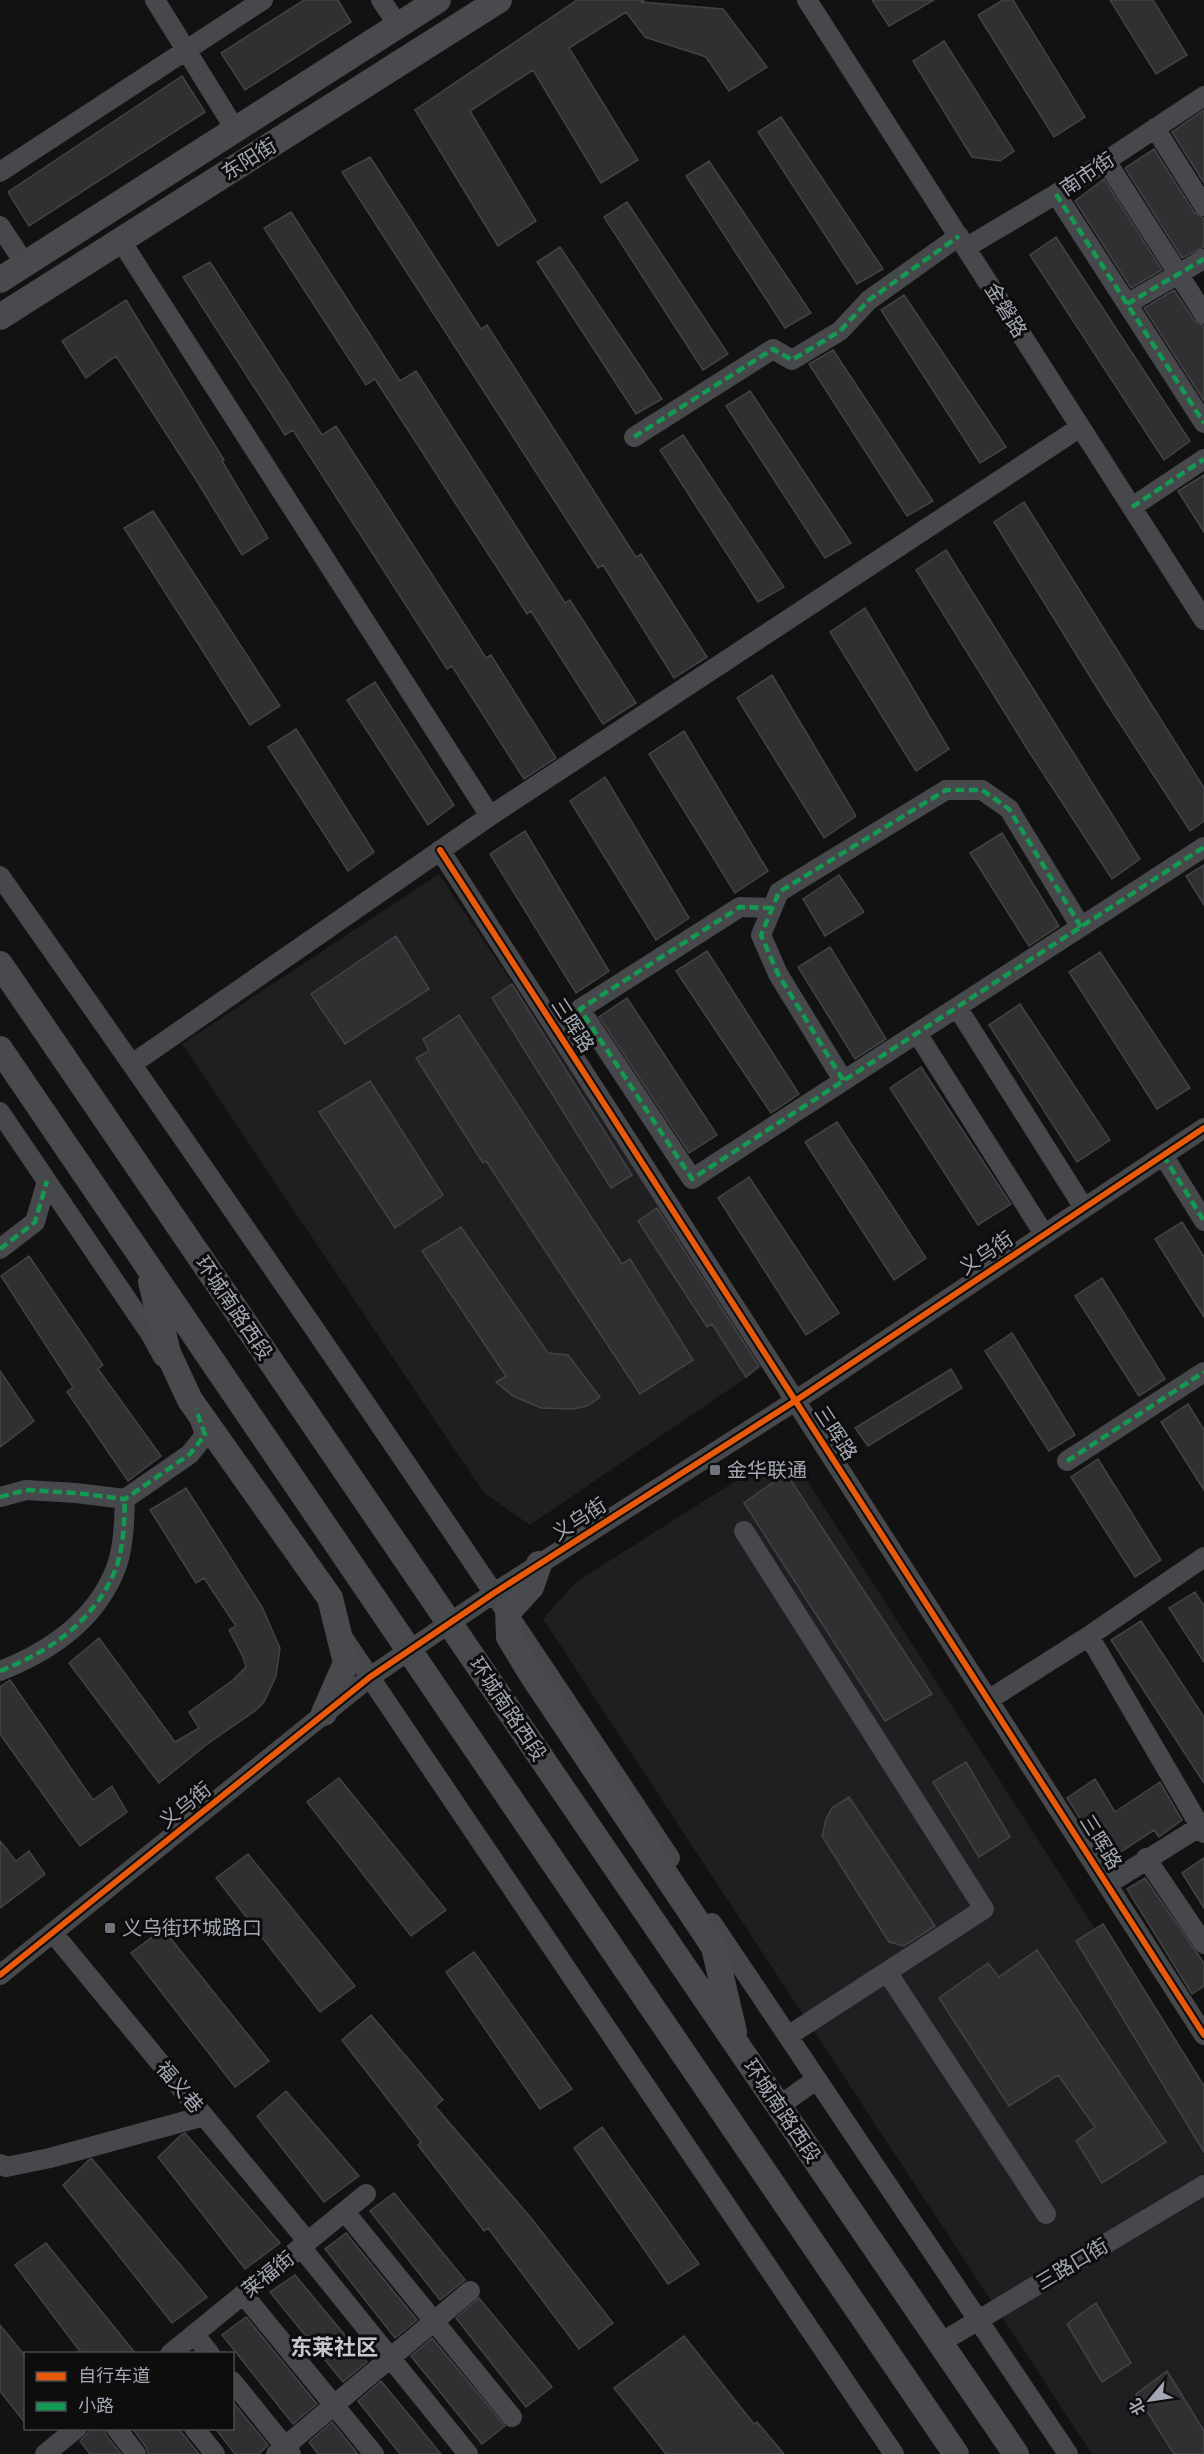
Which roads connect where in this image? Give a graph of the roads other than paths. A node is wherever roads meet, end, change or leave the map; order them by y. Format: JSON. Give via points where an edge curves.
{"nodes":[{"id":1,"x":155,"y":0,"type":"edge"},
{"id":2,"x":262,"y":0,"type":"edge"},
{"id":3,"x":381,"y":0,"type":"edge"},
{"id":4,"x":438,"y":0,"type":"edge"},
{"id":5,"x":499,"y":0,"type":"edge"},
{"id":6,"x":807,"y":0,"type":"edge"},
{"id":7,"x":398,"y":26,"type":"junction"},
{"id":8,"x":187,"y":50,"type":"junction"},
{"id":9,"x":1204,"y":96,"type":"edge"},
{"id":10,"x":1155,"y":128,"type":"junction"},
{"id":11,"x":235,"y":129,"type":"junction"},
{"id":12,"x":1106,"y":161,"type":"junction"},
{"id":13,"x":0,"y":172,"type":"edge"},
{"id":14,"x":1056,"y":194,"type":"junction"},
{"id":15,"x":1204,"y":206,"type":"edge"},
{"id":16,"x":0,"y":226,"type":"edge"},
{"id":17,"x":121,"y":240,"type":"junction"},
{"id":18,"x":963,"y":242,"type":"junction"},
{"id":19,"x":1204,"y":259,"type":"edge"},
{"id":20,"x":25,"y":264,"type":"junction"},
{"id":21,"x":1178,"y":273,"type":"junction"},
{"id":22,"x":0,"y":279,"type":"edge"},
{"id":23,"x":1127,"y":304,"type":"junction"},
{"id":24,"x":1204,"y":314,"type":"edge"},
{"id":25,"x":0,"y":317,"type":"edge"},
{"id":26,"x":1204,"y":423,"type":"edge"},
{"id":27,"x":1079,"y":428,"type":"junction"},
{"id":28,"x":634,"y":437,"type":"dead end"},
{"id":29,"x":1204,"y":459,"type":"edge"},
{"id":30,"x":1132,"y":507,"type":"junction"},
{"id":31,"x":1204,"y":620,"type":"edge"},
{"id":32,"x":490,"y":816,"type":"junction"},
{"id":33,"x":1204,"y":847,"type":"edge"},
{"id":34,"x":440,"y":850,"type":"junction"},
{"id":35,"x":0,"y":876,"type":"edge"},
{"id":36,"x":772,"y":908,"type":"junction"},
{"id":37,"x":1081,"y":927,"type":"junction"},
{"id":38,"x":0,"y":964,"type":"edge"},
{"id":39,"x":957,"y":1007,"type":"junction"},
{"id":40,"x":916,"y":1033,"type":"junction"},
{"id":41,"x":0,"y":1049,"type":"edge"},
{"id":42,"x":132,"y":1064,"type":"junction"},
{"id":43,"x":843,"y":1080,"type":"junction"},
{"id":44,"x":0,"y":1112,"type":"edge"},
{"id":45,"x":1204,"y":1128,"type":"edge"},
{"id":46,"x":1163,"y":1155,"type":"junction"},
{"id":47,"x":47,"y":1181,"type":"junction"},
{"id":48,"x":1084,"y":1208,"type":"junction"},
{"id":49,"x":1204,"y":1221,"type":"edge"},
{"id":50,"x":1044,"y":1234,"type":"junction"},
{"id":51,"x":0,"y":1249,"type":"edge"},
{"id":52,"x":148,"y":1267,"type":"junction"},
{"id":53,"x":1204,"y":1372,"type":"edge"},
{"id":54,"x":795,"y":1401,"type":"junction"},
{"id":55,"x":196,"y":1409,"type":"junction"},
{"id":56,"x":204,"y":1435,"type":"junction"},
{"id":57,"x":1067,"y":1461,"type":"dead end"},
{"id":58,"x":0,"y":1497,"type":"edge"},
{"id":59,"x":125,"y":1500,"type":"junction"},
{"id":60,"x":744,"y":1531,"type":"dead end"},
{"id":61,"x":540,"y":1564,"type":"joint"},
{"id":62,"x":1201,"y":1567,"type":"edge"},
{"id":63,"x":501,"y":1602,"type":"junction"},
{"id":64,"x":449,"y":1624,"type":"junction"},
{"id":65,"x":338,"y":1630,"type":"junction"},
{"id":66,"x":1089,"y":1636,"type":"junction"},
{"id":67,"x":408,"y":1652,"type":"junction"},
{"id":68,"x":0,"y":1671,"type":"edge"},
{"id":69,"x":370,"y":1677,"type":"junction"},
{"id":70,"x":990,"y":1699,"type":"junction"},
{"id":71,"x":324,"y":1713,"type":"junction"},
{"id":72,"x":1203,"y":1828,"type":"edge"},
{"id":73,"x":1146,"y":1858,"type":"junction"},
{"id":74,"x":1108,"y":1884,"type":"junction"},
{"id":75,"x":53,"y":1933,"type":"junction"},
{"id":76,"x":1204,"y":1944,"type":"edge"},
{"id":77,"x":887,"y":1972,"type":"junction"},
{"id":78,"x":0,"y":1975,"type":"edge"},
{"id":79,"x":1197,"y":2010,"type":"edge"},
{"id":80,"x":1204,"y":2035,"type":"edge"},
{"id":81,"x":788,"y":2037,"type":"junction"},
{"id":82,"x":736,"y":2044,"type":"junction"},
{"id":83,"x":817,"y":2079,"type":"junction"},
{"id":84,"x":779,"y":2106,"type":"junction"},
{"id":85,"x":204,"y":2116,"type":"junction"},
{"id":86,"x":0,"y":2164,"type":"edge"},
{"id":87,"x":1204,"y":2185,"type":"edge"},
{"id":88,"x":366,"y":2194,"type":"dead end"},
{"id":89,"x":345,"y":2212,"type":"junction"},
{"id":90,"x":1046,"y":2214,"type":"dead end"},
{"id":91,"x":304,"y":2245,"type":"junction"},
{"id":92,"x":470,"y":2291,"type":"dead end"},
{"id":93,"x":243,"y":2294,"type":"junction"},
{"id":94,"x":979,"y":2320,"type":"junction"},
{"id":95,"x":434,"y":2321,"type":"junction"},
{"id":96,"x":194,"y":2334,"type":"junction"},
{"id":97,"x":940,"y":2343,"type":"junction"},
{"id":98,"x":172,"y":2352,"type":"edge"},
{"id":99,"x":208,"y":2352,"type":"edge"},
{"id":100,"x":390,"y":2358,"type":"junction"},
{"id":101,"x":234,"y":2384,"type":"edge"},
{"id":102,"x":334,"y":2405,"type":"junction"},
{"id":103,"x":512,"y":2417,"type":"dead end"},
{"id":104,"x":75,"y":2430,"type":"edge"},
{"id":105,"x":118,"y":2430,"type":"edge"},
{"id":106,"x":196,"y":2430,"type":"edge"},
{"id":107,"x":55,"y":2451,"type":"edge"},
{"id":108,"x":284,"y":2452,"type":"edge"},
{"id":109,"x":136,"y":2454,"type":"edge"},
{"id":110,"x":215,"y":2454,"type":"edge"},
{"id":111,"x":374,"y":2454,"type":"edge"},
{"id":112,"x":468,"y":2454,"type":"edge"},
{"id":113,"x":894,"y":2454,"type":"edge"},
{"id":114,"x":956,"y":2454,"type":"edge"},
{"id":115,"x":1016,"y":2454,"type":"edge"},
{"id":116,"x":1068,"y":2454,"type":"edge"}],
"edges":[{"from":1,"to":8,"type":"street"},
{"from":2,"to":8,"type":"street"},
{"from":3,"to":7,"type":"street"},
{"from":4,"to":7,"type":"main road","name":"东阳街"},
{"from":5,"to":17,"type":"main road","name":"东阳街"},
{"from":6,"to":18,"type":"street","name":"金磐路"},
{"from":7,"to":11,"type":"main road","name":"东阳街"},
{"from":8,"to":11,"type":"street"},
{"from":8,"to":13,"type":"street"},
{"from":9,"to":10,"type":"street","name":"南市街"},
{"from":10,"to":12,"type":"street","name":"南市街"},
{"from":10,"to":15,"type":"street"},
{"from":11,"to":20,"type":"main road","name":"东阳街"},
{"from":12,"to":14,"type":"street","name":"南市街"},
{"from":12,"to":21,"type":"street"},
{"from":14,"to":18,"type":"street","name":"南市街"},
{"from":14,"to":23,"type":"street"},
{"from":16,"to":20,"type":"street"},
{"from":17,"to":25,"type":"main road","name":"东阳街"},
{"from":17,"to":32,"type":"street"},
{"from":18,"to":27,"type":"street","name":"金磐路"},
{"from":18,"to":28,"type":"street","name":"南市街","via":[[869,300],[840,331],[792,360],[772,349]]},
{"from":19,"to":21,"type":"street"},
{"from":20,"to":22,"type":"main road","name":"东阳街"},
{"from":21,"to":23,"type":"street"},
{"from":21,"to":24,"type":"street"},
{"from":23,"to":26,"type":"street"},
{"from":27,"to":30,"type":"street","name":"金磐路"},
{"from":27,"to":32,"type":"street"},
{"from":29,"to":30,"type":"street"},
{"from":30,"to":31,"type":"street","name":"金磐路"},
{"from":32,"to":34,"type":"street"},
{"from":33,"to":37,"type":"street"},
{"from":34,"to":42,"type":"street"},
{"from":34,"to":54,"type":"street","name":"三晖路"},
{"from":35,"to":42,"type":"street"},
{"from":36,"to":37,"type":"street","via":[[779,892],[946,790],[982,790],[1009,809]]},
{"from":36,"to":43,"type":"street","via":[[761,935],[778,974]]},
{"from":36,"to":43,"type":"street","via":[[740,907],[580,1009],[692,1179]]},
{"from":37,"to":39,"type":"street"},
{"from":38,"to":64,"type":"main road","name":"环城南路西段"},
{"from":39,"to":40,"type":"street"},
{"from":39,"to":48,"type":"street"},
{"from":40,"to":43,"type":"street"},
{"from":40,"to":50,"type":"street"},
{"from":41,"to":52,"type":"main road"},
{"from":42,"to":63,"type":"street"},
{"from":44,"to":47,"type":"street"},
{"from":45,"to":46,"type":"street","name":"义乌街"},
{"from":46,"to":48,"type":"street","name":"义乌街"},
{"from":46,"to":49,"type":"street"},
{"from":47,"to":51,"type":"street","via":[[35,1222]]},
{"from":47,"to":56,"type":"street","via":[[151,1335]]},
{"from":48,"to":50,"type":"street","name":"义乌街"},
{"from":50,"to":54,"type":"street","name":"义乌街"},
{"from":52,"to":55,"type":"main road","via":[[168,1353]]},
{"from":52,"to":67,"type":"main road"},
{"from":53,"to":57,"type":"street"},
{"from":54,"to":61,"type":"street","name":"义乌街"},
{"from":54,"to":70,"type":"street","name":"三晖路"},
{"from":55,"to":56,"type":"street"},
{"from":55,"to":65,"type":"main road","via":[[330,1598]]},
{"from":56,"to":59,"type":"street","via":[[190,1454]]},
{"from":56,"to":65,"type":"street"},
{"from":58,"to":59,"type":"street","via":[[26,1490]]},
{"from":59,"to":68,"type":"street","via":[[117,1566],[101,1599],[78,1625],[48,1648]]},
{"from":60,"to":77,"type":"street","via":[[984,1909]]},
{"from":61,"to":63,"type":"main road","via":[[531,1587]]},
{"from":62,"to":66,"type":"street"},
{"from":63,"to":64,"type":"street","name":"义乌街"},
{"from":63,"to":81,"type":"street"},
{"from":63,"to":82,"type":"main road","via":[[509,1636],[532,1676],[714,1947]]},
{"from":64,"to":67,"type":"street","name":"义乌街"},
{"from":64,"to":82,"type":"main road","name":"环城南路西段"},
{"from":65,"to":69,"type":"street"},
{"from":65,"to":71,"type":"main road","via":[[346,1663]]},
{"from":66,"to":70,"type":"street"},
{"from":66,"to":72,"type":"street"},
{"from":67,"to":69,"type":"street","name":"义乌街"},
{"from":67,"to":114,"type":"main road"},
{"from":69,"to":71,"type":"street","name":"义乌街"},
{"from":69,"to":113,"type":"street"},
{"from":70,"to":74,"type":"street","name":"三晖路"},
{"from":71,"to":75,"type":"street","name":"义乌街"},
{"from":72,"to":73,"type":"street"},
{"from":73,"to":74,"type":"street"},
{"from":73,"to":76,"type":"street"},
{"from":74,"to":79,"type":"street","name":"三晖路"},
{"from":75,"to":78,"type":"street","name":"义乌街"},
{"from":75,"to":85,"type":"street","name":"福义巷"},
{"from":77,"to":81,"type":"street"},
{"from":77,"to":90,"type":"street"},
{"from":79,"to":80,"type":"street","name":"三晖路"},
{"from":81,"to":83,"type":"street"},
{"from":82,"to":84,"type":"main road","name":"环城南路西段"},
{"from":83,"to":84,"type":"street"},
{"from":83,"to":94,"type":"street"},
{"from":84,"to":97,"type":"main road","name":"环城南路西段"},
{"from":85,"to":86,"type":"street","via":[[50,2158],[6,2167]]},
{"from":85,"to":91,"type":"street","name":"福义巷"},
{"from":87,"to":94,"type":"street","name":"三路口街"},
{"from":88,"to":89,"type":"street","name":"莱福街"},
{"from":89,"to":91,"type":"street","name":"莱福街"},
{"from":89,"to":95,"type":"street"},
{"from":91,"to":93,"type":"street","name":"莱福街"},
{"from":91,"to":100,"type":"street","name":"福义巷"},
{"from":92,"to":95,"type":"street"},
{"from":93,"to":96,"type":"street","name":"莱福街"},
{"from":93,"to":102,"type":"street"},
{"from":94,"to":97,"type":"street","name":"三路口街"},
{"from":94,"to":116,"type":"street"},
{"from":95,"to":100,"type":"street"},
{"from":95,"to":103,"type":"street"},
{"from":96,"to":98,"type":"street","name":"莱福街"},
{"from":96,"to":99,"type":"street"},
{"from":97,"to":115,"type":"main road","name":"环城南路西段"},
{"from":100,"to":102,"type":"street"},
{"from":100,"to":112,"type":"street","name":"福义巷"},
{"from":101,"to":108,"type":"street"},
{"from":102,"to":108,"type":"street"},
{"from":102,"to":111,"type":"street"},
{"from":104,"to":107,"type":"street"},
{"from":105,"to":109,"type":"street"},
{"from":106,"to":110,"type":"street"}]}
